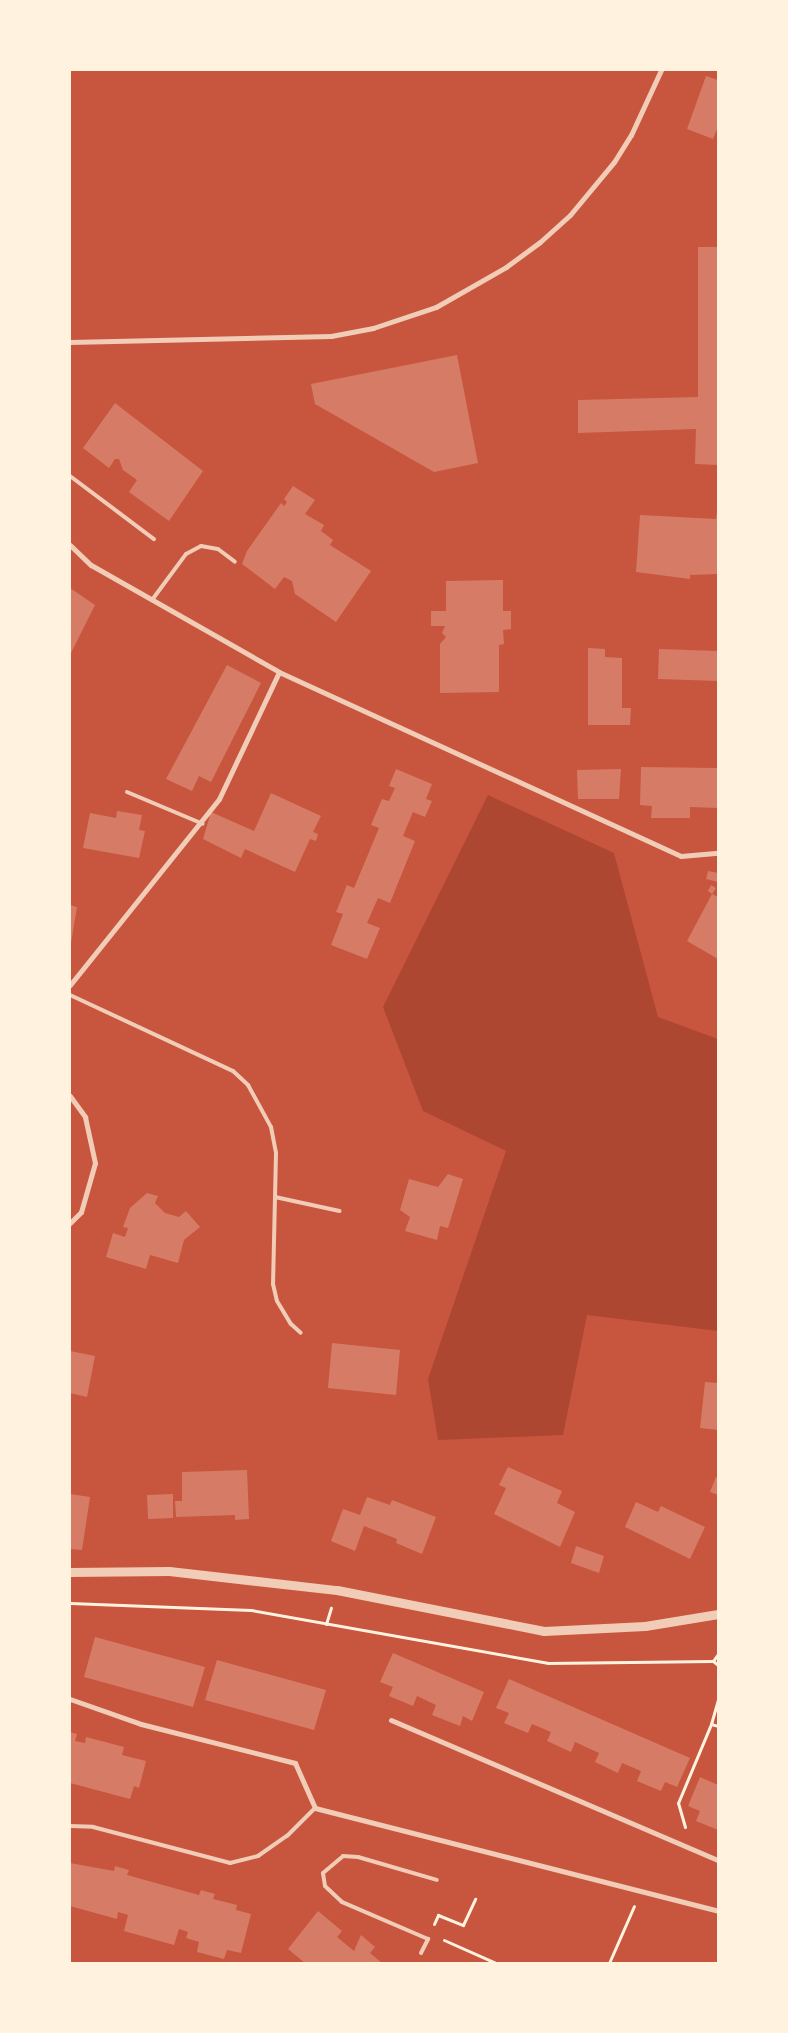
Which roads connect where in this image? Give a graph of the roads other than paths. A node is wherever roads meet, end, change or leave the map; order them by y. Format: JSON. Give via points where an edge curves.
{"nodes":[{"id":1,"x":660,"y":70,"type":"edge"},
{"id":2,"x":70,"y":342,"type":"edge"},
{"id":3,"x":70,"y":476,"type":"edge"},
{"id":4,"x":154,"y":539,"type":"dead end"},
{"id":5,"x":70,"y":546,"type":"edge"},
{"id":6,"x":235,"y":562,"type":"dead end"},
{"id":7,"x":152,"y":600,"type":"junction"},
{"id":8,"x":279,"y":672,"type":"junction"},
{"id":9,"x":127,"y":792,"type":"dead end"},
{"id":10,"x":203,"y":824,"type":"junction"},
{"id":11,"x":718,"y":853,"type":"edge"},
{"id":12,"x":70,"y":985,"type":"edge"},
{"id":13,"x":70,"y":994,"type":"edge"},
{"id":14,"x":70,"y":1096,"type":"edge"},
{"id":15,"x":275,"y":1198,"type":"junction"},
{"id":16,"x":339,"y":1211,"type":"dead end"},
{"id":17,"x":70,"y":1223,"type":"edge"},
{"id":18,"x":301,"y":1333,"type":"dead end"},
{"id":19,"x":70,"y":1572,"type":"edge"},
{"id":20,"x":718,"y":1614,"type":"edge"},
{"id":21,"x":70,"y":1699,"type":"edge"},
{"id":22,"x":391,"y":1720,"type":"dead end"},
{"id":23,"x":315,"y":1808,"type":"junction"},
{"id":24,"x":70,"y":1826,"type":"edge"},
{"id":25,"x":718,"y":1860,"type":"edge"},
{"id":26,"x":437,"y":1880,"type":"dead end"},
{"id":27,"x":718,"y":1911,"type":"edge"},
{"id":28,"x":421,"y":1953,"type":"dead end"}],
"edges":[{"from":1,"to":2,"type":"street","via":[[631,135],[614,162],[570,215],[506,267],[436,307],[373,328],[331,336]]},
{"from":3,"to":4,"type":"lane"},
{"from":5,"to":7,"type":"street","via":[[91,565]]},
{"from":6,"to":7,"type":"lane","via":[[218,549],[201,546],[186,554]]},
{"from":7,"to":8,"type":"street"},
{"from":8,"to":10,"type":"street","via":[[220,799]]},
{"from":8,"to":11,"type":"street","via":[[681,856]]},
{"from":9,"to":10,"type":"lane"},
{"from":10,"to":12,"type":"street"},
{"from":13,"to":15,"type":"lane","via":[[233,1071],[248,1085],[271,1127],[276,1153]]},
{"from":14,"to":17,"type":"street","via":[[85,1117],[95,1164],[81,1212]]},
{"from":15,"to":16,"type":"lane"},
{"from":15,"to":18,"type":"lane","via":[[273,1284],[277,1301],[291,1324]]},
{"from":19,"to":20,"type":"street","via":[[169,1571],[337,1590],[544,1631],[645,1626]]},
{"from":21,"to":23,"type":"street","via":[[141,1724],[295,1763]]},
{"from":22,"to":25,"type":"street"},
{"from":23,"to":24,"type":"lane","via":[[287,1836],[258,1856],[230,1863],[93,1827]]},
{"from":23,"to":27,"type":"street"},
{"from":26,"to":28,"type":"lane","via":[[358,1857],[343,1856],[323,1874],[324,1886],[342,1902],[428,1939]]}]}
